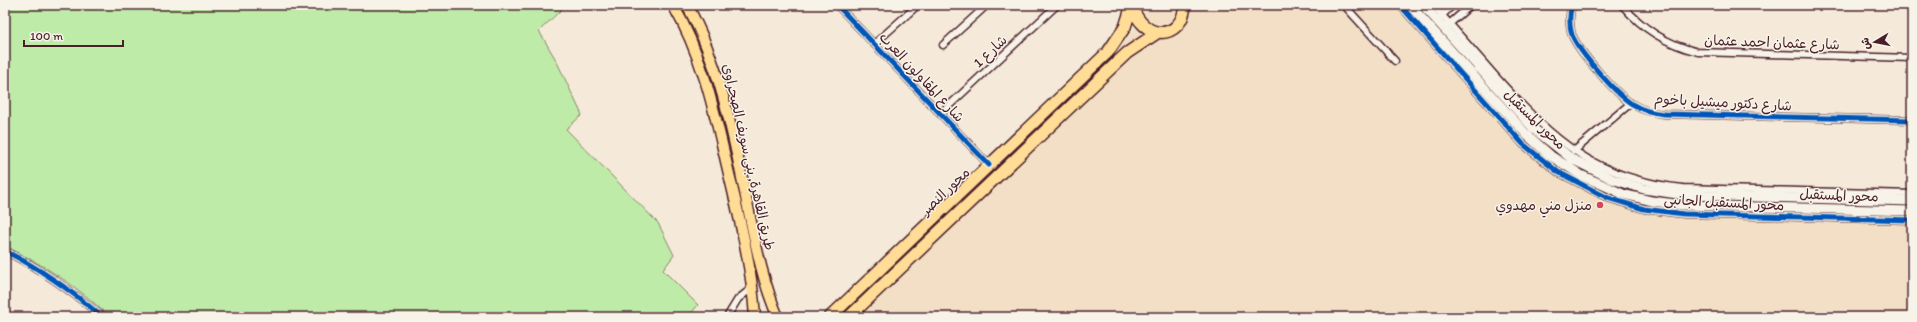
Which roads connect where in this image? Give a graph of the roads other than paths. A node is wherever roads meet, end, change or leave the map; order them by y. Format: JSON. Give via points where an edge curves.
{"nodes":[{"id":1,"x":673,"y":5,"type":"edge"},
{"id":2,"x":687,"y":5,"type":"edge"},
{"id":3,"x":918,"y":5,"type":"edge"},
{"id":4,"x":987,"y":5,"type":"edge"},
{"id":5,"x":1057,"y":5,"type":"edge"},
{"id":6,"x":1132,"y":5,"type":"edge"},
{"id":7,"x":1184,"y":5,"type":"edge"},
{"id":8,"x":1344,"y":5,"type":"edge"},
{"id":9,"x":1400,"y":5,"type":"edge"},
{"id":10,"x":1410,"y":5,"type":"edge"},
{"id":11,"x":1423,"y":5,"type":"edge"},
{"id":12,"x":1433,"y":5,"type":"edge"},
{"id":13,"x":1454,"y":5,"type":"edge"},
{"id":14,"x":1471,"y":5,"type":"edge"},
{"id":15,"x":1572,"y":5,"type":"edge"},
{"id":16,"x":1622,"y":5,"type":"edge"},
{"id":17,"x":840,"y":6,"type":"edge"},
{"id":18,"x":1436,"y":21,"type":"junction"},
{"id":19,"x":1157,"y":33,"type":"junction"},
{"id":20,"x":1442,"y":35,"type":"junction"},
{"id":21,"x":874,"y":44,"type":"junction"},
{"id":22,"x":943,"y":45,"type":"dead end"},
{"id":23,"x":1912,"y":58,"type":"edge"},
{"id":24,"x":1395,"y":61,"type":"dead end"},
{"id":25,"x":1631,"y":103,"type":"junction"},
{"id":26,"x":940,"y":114,"type":"junction"},
{"id":27,"x":1912,"y":120,"type":"edge"},
{"id":28,"x":1574,"y":151,"type":"junction"},
{"id":29,"x":989,"y":165,"type":"junction"},
{"id":30,"x":1912,"y":194,"type":"edge"},
{"id":31,"x":1912,"y":201,"type":"edge"},
{"id":32,"x":1912,"y":211,"type":"edge"},
{"id":33,"x":1912,"y":220,"type":"edge"},
{"id":34,"x":5,"y":251,"type":"edge"},
{"id":35,"x":752,"y":288,"type":"junction"},
{"id":36,"x":102,"y":317,"type":"edge"},
{"id":37,"x":727,"y":317,"type":"edge"},
{"id":38,"x":755,"y":317,"type":"edge"},
{"id":39,"x":778,"y":317,"type":"edge"},
{"id":40,"x":830,"y":317,"type":"edge"},
{"id":41,"x":849,"y":317,"type":"edge"}],
"edges":[{"from":1,"to":35,"type":"main road","name":"طريق القاهرة, بنى سويف الصحراوى","via":[[692,41],[708,86],[747,251]]},
{"from":2,"to":39,"type":"main road","name":"طريق القاهرة, بنى سويف الصحراوى","via":[[706,44],[719,80],[757,228],[763,276]]},
{"from":3,"to":21,"type":"street"},
{"from":4,"to":22,"type":"street"},
{"from":5,"to":26,"type":"street","name":"شارع 1"},
{"from":6,"to":19,"type":"highway","via":[[1140,23]]},
{"from":6,"to":29,"type":"highway","name":"محور النصر","via":[[1125,27],[1113,46]]},
{"from":7,"to":19,"type":"highway","name":"محور النصر","via":[[1182,16],[1176,24]]},
{"from":8,"to":24,"type":"street"},
{"from":9,"to":20,"type":"street","name":"محور المستقبل الجانبى"},
{"from":10,"to":18,"type":"street","name":"محور المستقبل"},
{"from":11,"to":18,"type":"street","name":"محور المستقبل"},
{"from":12,"to":18,"type":"street","name":"محور المستقبل الجانبى"},
{"from":13,"to":18,"type":"street"},
{"from":14,"to":20,"type":"street"},
{"from":15,"to":25,"type":"street","name":"شارع دكتور ميشيل باخوم","via":[[1570,26],[1575,40],[1615,90]]},
{"from":16,"to":23,"type":"street","name":"شارع عثمان احمد عثمان","via":[[1636,21],[1655,35],[1698,52]]},
{"from":17,"to":21,"type":"street","name":"شارع المقاولون العرب"},
{"from":18,"to":20,"type":"street","name":"محور المستقبل"},
{"from":18,"to":20,"type":"street","name":"محور المستقبل الجانبى"},
{"from":19,"to":41,"type":"highway","name":"محور النصر","via":[[1127,53]]},
{"from":20,"to":28,"type":"street","name":"محور المستقبل الجانبى","via":[[1551,134]]},
{"from":20,"to":31,"type":"street","name":"محور المستقبل","via":[[1543,137],[1572,159],[1612,179],[1644,189],[1684,195]]},
{"from":20,"to":32,"type":"street","name":"محور المستقبل","via":[[1538,146],[1577,173],[1623,194],[1683,205]]},
{"from":20,"to":33,"type":"street","name":"محور المستقبل الجانبى","via":[[1523,144],[1558,172],[1608,198],[1644,209],[1684,214]]},
{"from":21,"to":26,"type":"street","name":"شارع المقاولون العرب"},
{"from":25,"to":27,"type":"street","name":"شارع دكتور ميشيل باخوم","via":[[1644,110],[1664,114]]},
{"from":25,"to":28,"type":"street"},
{"from":26,"to":29,"type":"street","name":"شارع المقاولون العرب"},
{"from":28,"to":30,"type":"street","name":"محور المستقبل الجانبى","via":[[1615,172],[1671,186]]},
{"from":29,"to":40,"type":"highway","name":"محور النصر"},
{"from":34,"to":36,"type":"street","via":[[43,271]]},
{"from":35,"to":37,"type":"street","via":[[738,299]]},
{"from":35,"to":38,"type":"main road","name":"طريق القاهرة, بنى سويف الصحراوى"}]}
